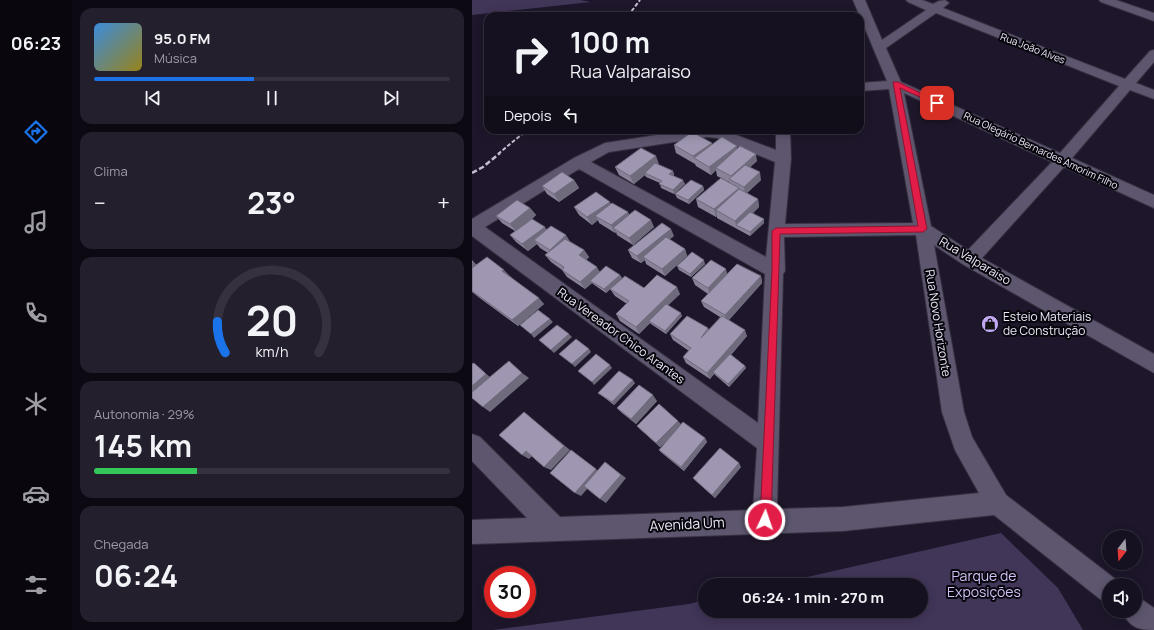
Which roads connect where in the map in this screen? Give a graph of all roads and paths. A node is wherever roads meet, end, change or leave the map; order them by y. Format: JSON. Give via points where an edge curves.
{"nodes":[{"id":1,"x":859,"y":0,"type":"edge"},
{"id":2,"x":912,"y":0,"type":"edge"},
{"id":3,"x":947,"y":0,"type":"edge"},
{"id":4,"x":1105,"y":0,"type":"edge"},
{"id":5,"x":935,"y":9,"type":"junction"},
{"id":6,"x":1154,"y":17,"type":"edge"},
{"id":7,"x":880,"y":47,"type":"junction"},
{"id":8,"x":1154,"y":54,"type":"edge"},
{"id":9,"x":896,"y":84,"type":"junction"},
{"id":10,"x":1127,"y":85,"type":"junction"},
{"id":11,"x":864,"y":87,"type":"edge"},
{"id":12,"x":1154,"y":95,"type":"edge"},
{"id":13,"x":694,"y":134,"type":"edge"},
{"id":14,"x":720,"y":134,"type":"edge"},
{"id":15,"x":783,"y":134,"type":"edge"},
{"id":16,"x":783,"y":158,"type":"junction"},
{"id":17,"x":1063,"y":159,"type":"junction"},
{"id":18,"x":579,"y":162,"type":"junction"},
{"id":19,"x":1154,"y":202,"type":"edge"},
{"id":20,"x":472,"y":227,"type":"edge"},
{"id":21,"x":923,"y":229,"type":"junction"},
{"id":22,"x":776,"y":231,"type":"junction"},
{"id":23,"x":970,"y":260,"type":"junction"},
{"id":24,"x":776,"y":271,"type":"junction"},
{"id":25,"x":1154,"y":364,"type":"edge"},
{"id":26,"x":472,"y":444,"type":"edge"},
{"id":27,"x":769,"y":444,"type":"junction"},
{"id":28,"x":998,"y":503,"type":"junction"},
{"id":29,"x":765,"y":520,"type":"junction"},
{"id":30,"x":556,"y":530,"type":"junction"},
{"id":31,"x":472,"y":532,"type":"edge"},
{"id":32,"x":1102,"y":585,"type":"edge"},
{"id":33,"x":1142,"y":616,"type":"edge"},
{"id":34,"x":1154,"y":625,"type":"edge"}],
"edges":[{"from":1,"to":7,"type":"street","name":"Rua Novo Horizonte"},
{"from":2,"to":5,"type":"street","name":"Rua João Alves"},
{"from":3,"to":5,"type":"street"},
{"from":4,"to":6,"type":"street"},
{"from":5,"to":7,"type":"street"},
{"from":5,"to":10,"type":"street","name":"Rua João Alves"},
{"from":7,"to":9,"type":"street","name":"Rua Novo Horizonte"},
{"from":8,"to":10,"type":"street"},
{"from":9,"to":11,"type":"street","name":"Rua Olegário Bernardes Amorim Filho"},
{"from":9,"to":17,"type":"street","name":"Rua Olegário Bernardes Amorim Filho"},
{"from":9,"to":21,"type":"street","name":"Rua Novo Horizonte"},
{"from":10,"to":12,"type":"street","name":"Rua João Alves"},
{"from":10,"to":17,"type":"street"},
{"from":13,"to":18,"type":"street","via":[[605,148]]},
{"from":14,"to":16,"type":"street"},
{"from":15,"to":16,"type":"street"},
{"from":16,"to":22,"type":"street"},
{"from":17,"to":19,"type":"street","name":"Rua Olegário Bernardes Amorim Filho"},
{"from":17,"to":23,"type":"street"},
{"from":18,"to":20,"type":"street"},
{"from":18,"to":24,"type":"street"},
{"from":20,"to":27,"type":"street","name":"Rua Vereador Chico Arantes"},
{"from":21,"to":22,"type":"street"},
{"from":21,"to":23,"type":"street","name":"Rua Valparaiso"},
{"from":21,"to":28,"type":"street","name":"Rua Novo Horizonte","via":[[953,412],[962,442]]},
{"from":22,"to":24,"type":"street"},
{"from":23,"to":25,"type":"street","name":"Rua Valparaiso"},
{"from":24,"to":27,"type":"street"},
{"from":26,"to":30,"type":"street"},
{"from":27,"to":29,"type":"street"},
{"from":28,"to":29,"type":"street","name":"Avenida Um","via":[[843,519]]},
{"from":28,"to":32,"type":"street","name":"Rua Novo Horizonte"},
{"from":29,"to":30,"type":"street","name":"Avenida Um"},
{"from":30,"to":31,"type":"street","name":"Avenida Um"},
{"from":33,"to":34,"type":"street"}]}
